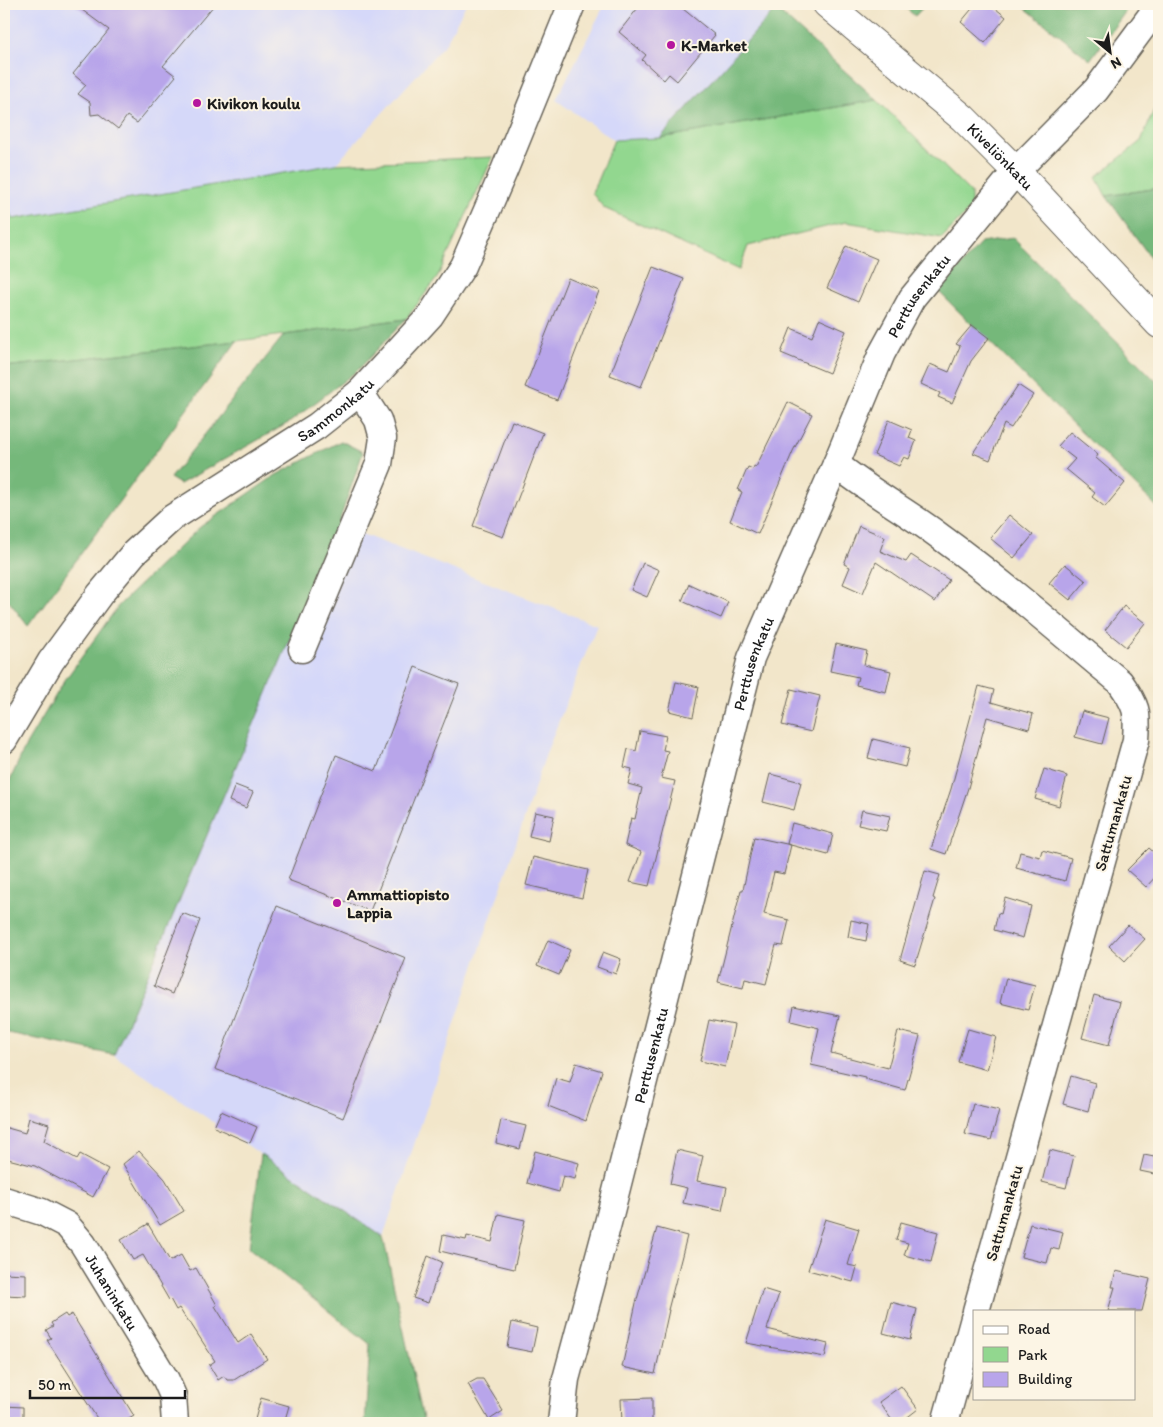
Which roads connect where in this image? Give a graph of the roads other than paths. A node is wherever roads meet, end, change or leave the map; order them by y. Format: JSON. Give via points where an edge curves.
{"nodes":[{"id":1,"x":572,"y":4,"type":"edge"},
{"id":2,"x":827,"y":4,"type":"edge"},
{"id":3,"x":1159,"y":5,"type":"edge"},
{"id":4,"x":1016,"y":171,"type":"junction"},
{"id":5,"x":1159,"y":324,"type":"edge"},
{"id":6,"x":360,"y":392,"type":"junction"},
{"id":7,"x":836,"y":464,"type":"junction"},
{"id":8,"x":302,"y":649,"type":"dead end"},
{"id":9,"x":4,"y":740,"type":"edge"},
{"id":10,"x":4,"y":1200,"type":"edge"},
{"id":11,"x":976,"y":1310,"type":"edge"},
{"id":12,"x":973,"y":1322,"type":"edge"},
{"id":13,"x":175,"y":1423,"type":"edge"},
{"id":14,"x":561,"y":1423,"type":"edge"},
{"id":15,"x":945,"y":1423,"type":"edge"}],
"edges":[{"from":1,"to":6,"type":"street","name":"Sammonkatu","via":[[462,266],[430,316]]},
{"from":2,"to":4,"type":"main road","name":"Kiveliönkatu","via":[[963,118]]},
{"from":3,"to":4,"type":"street","name":"Perttusenkatu","via":[[1096,90]]},
{"from":4,"to":5,"type":"main road","name":"Kiveliönkatu"},
{"from":4,"to":7,"type":"street","name":"Perttusenkatu","via":[[912,298],[882,353]]},
{"from":6,"to":8,"type":"street","via":[[378,420],[383,438],[379,464]]},
{"from":6,"to":9,"type":"street","name":"Sammonkatu","via":[[316,426],[172,518],[134,553],[51,661]]},
{"from":7,"to":11,"type":"street","name":"Sattumankatu","via":[[1001,582],[1120,682],[1138,714],[1136,740]]},
{"from":7,"to":14,"type":"street","name":"Perttusenkatu","via":[[751,658],[566,1379]]},
{"from":10,"to":13,"type":"street","name":"Juhaninkatu","via":[[42,1212],[67,1225],[83,1244],[166,1380],[173,1396]]},
{"from":12,"to":15,"type":"street"}]}
